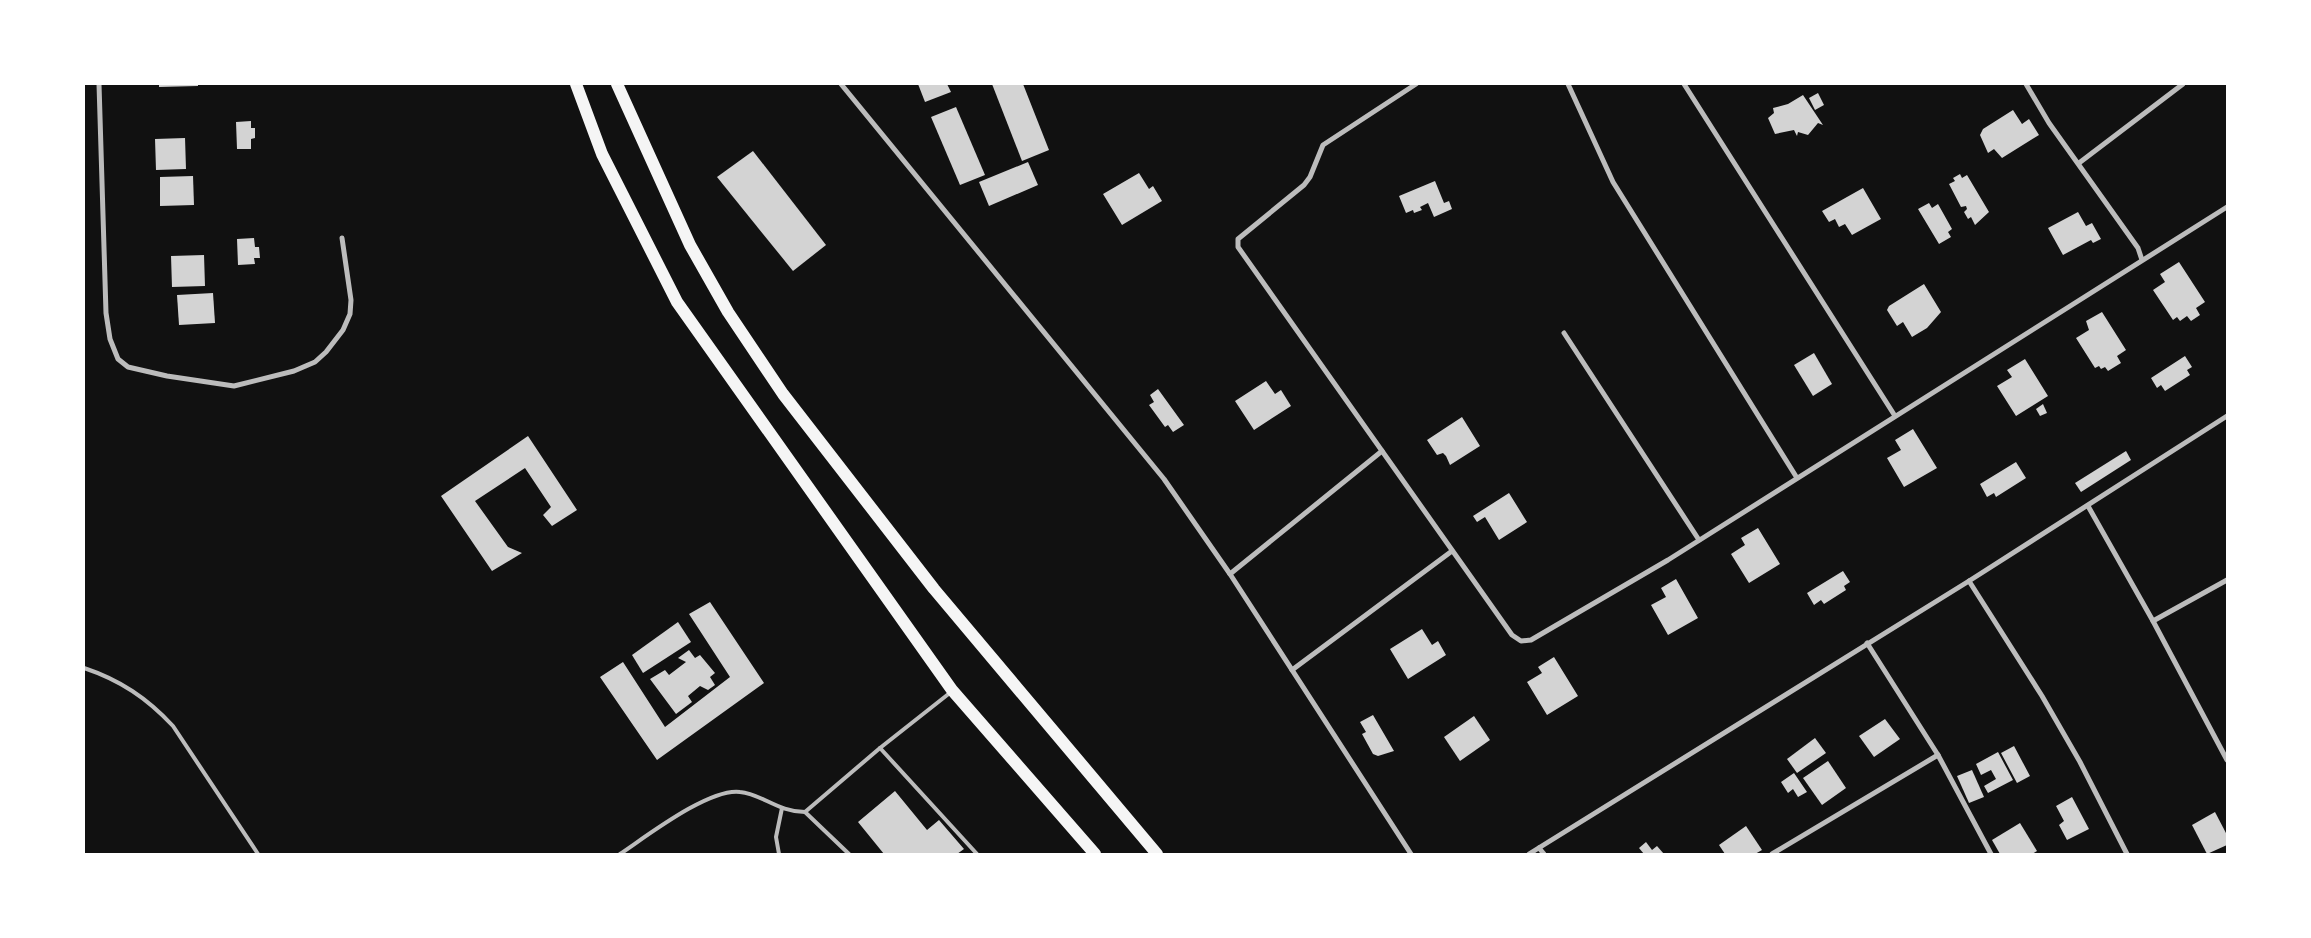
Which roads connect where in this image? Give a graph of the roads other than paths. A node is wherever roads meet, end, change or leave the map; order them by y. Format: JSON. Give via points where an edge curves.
{"nodes":[{"id":1,"x":99,"y":84,"type":"edge"},
{"id":2,"x":576,"y":84,"type":"edge"},
{"id":3,"x":617,"y":84,"type":"edge"},
{"id":4,"x":841,"y":84,"type":"edge"},
{"id":5,"x":1416,"y":84,"type":"edge"},
{"id":6,"x":1568,"y":84,"type":"edge"},
{"id":7,"x":1684,"y":84,"type":"edge"},
{"id":8,"x":2026,"y":84,"type":"edge"},
{"id":9,"x":2183,"y":84,"type":"edge"},
{"id":10,"x":2079,"y":163,"type":"junction"},
{"id":11,"x":2227,"y":207,"type":"edge"},
{"id":12,"x":342,"y":238,"type":"dead end"},
{"id":13,"x":2142,"y":260,"type":"junction"},
{"id":14,"x":1564,"y":333,"type":"dead end"},
{"id":15,"x":1895,"y":416,"type":"junction"},
{"id":16,"x":2227,"y":416,"type":"edge"},
{"id":17,"x":1382,"y":451,"type":"junction"},
{"id":18,"x":1797,"y":478,"type":"junction"},
{"id":19,"x":2088,"y":506,"type":"junction"},
{"id":20,"x":1699,"y":540,"type":"junction"},
{"id":21,"x":1452,"y":551,"type":"junction"},
{"id":22,"x":1230,"y":574,"type":"junction"},
{"id":23,"x":2227,"y":580,"type":"edge"},
{"id":24,"x":1969,"y":581,"type":"junction"},
{"id":25,"x":2153,"y":621,"type":"junction"},
{"id":26,"x":1867,"y":643,"type":"junction"},
{"id":27,"x":84,"y":668,"type":"edge"},
{"id":28,"x":1292,"y":670,"type":"junction"},
{"id":29,"x":952,"y":690,"type":"junction"},
{"id":30,"x":880,"y":748,"type":"junction"},
{"id":31,"x":1938,"y":755,"type":"junction"},
{"id":32,"x":2227,"y":760,"type":"edge"},
{"id":33,"x":782,"y":808,"type":"junction"},
{"id":34,"x":805,"y":812,"type":"junction"},
{"id":35,"x":1540,"y":848,"type":"junction"},
{"id":36,"x":258,"y":854,"type":"edge"},
{"id":37,"x":620,"y":854,"type":"edge"},
{"id":38,"x":779,"y":854,"type":"edge"},
{"id":39,"x":850,"y":854,"type":"edge"},
{"id":40,"x":977,"y":854,"type":"edge"},
{"id":41,"x":1095,"y":854,"type":"edge"},
{"id":42,"x":1157,"y":854,"type":"edge"},
{"id":43,"x":1411,"y":854,"type":"edge"},
{"id":44,"x":1529,"y":854,"type":"edge"},
{"id":45,"x":1544,"y":854,"type":"edge"},
{"id":46,"x":1772,"y":854,"type":"edge"},
{"id":47,"x":1991,"y":854,"type":"edge"},
{"id":48,"x":2127,"y":854,"type":"edge"}],
"edges":[{"from":1,"to":12,"type":"street","via":[[106,313],[110,339],[118,359],[128,368],[234,386],[294,371],[315,362],[343,330],[350,314]]},
{"from":2,"to":29,"type":"main road","via":[[602,154],[677,302]]},
{"from":3,"to":42,"type":"main road","via":[[690,245],[728,312],[783,394],[934,590]]},
{"from":4,"to":22,"type":"street","via":[[1164,479]]},
{"from":5,"to":17,"type":"street","via":[[1323,145],[1304,185],[1238,239],[1238,247]]},
{"from":6,"to":18,"type":"street","via":[[1613,182]]},
{"from":7,"to":15,"type":"street"},
{"from":8,"to":10,"type":"street"},
{"from":9,"to":10,"type":"street"},
{"from":10,"to":13,"type":"street","via":[[2138,248]]},
{"from":11,"to":13,"type":"street"},
{"from":13,"to":15,"type":"street"},
{"from":14,"to":20,"type":"street"},
{"from":15,"to":18,"type":"street"},
{"from":16,"to":19,"type":"street"},
{"from":17,"to":21,"type":"street"},
{"from":17,"to":22,"type":"street"},
{"from":18,"to":20,"type":"street"},
{"from":19,"to":24,"type":"street"},
{"from":19,"to":25,"type":"street"},
{"from":20,"to":21,"type":"street","via":[[1531,640],[1521,642],[1512,635]]},
{"from":21,"to":28,"type":"street"},
{"from":22,"to":28,"type":"street"},
{"from":23,"to":25,"type":"street"},
{"from":24,"to":26,"type":"street"},
{"from":24,"to":48,"type":"street","via":[[2042,696]]},
{"from":25,"to":32,"type":"street"},
{"from":26,"to":31,"type":"street"},
{"from":26,"to":35,"type":"street"},
{"from":27,"to":36,"type":"lane","via":[[132,689],[167,720]]},
{"from":28,"to":43,"type":"street"},
{"from":29,"to":30,"type":"lane"},
{"from":29,"to":41,"type":"main road"},
{"from":30,"to":34,"type":"lane"},
{"from":30,"to":40,"type":"lane"},
{"from":31,"to":46,"type":"street"},
{"from":31,"to":47,"type":"street"},
{"from":33,"to":34,"type":"lane"},
{"from":33,"to":37,"type":"lane","via":[[742,792],[727,792],[700,802]]},
{"from":33,"to":38,"type":"lane","via":[[776,837]]},
{"from":34,"to":39,"type":"lane"},
{"from":35,"to":44,"type":"street"},
{"from":35,"to":45,"type":"street"}]}
